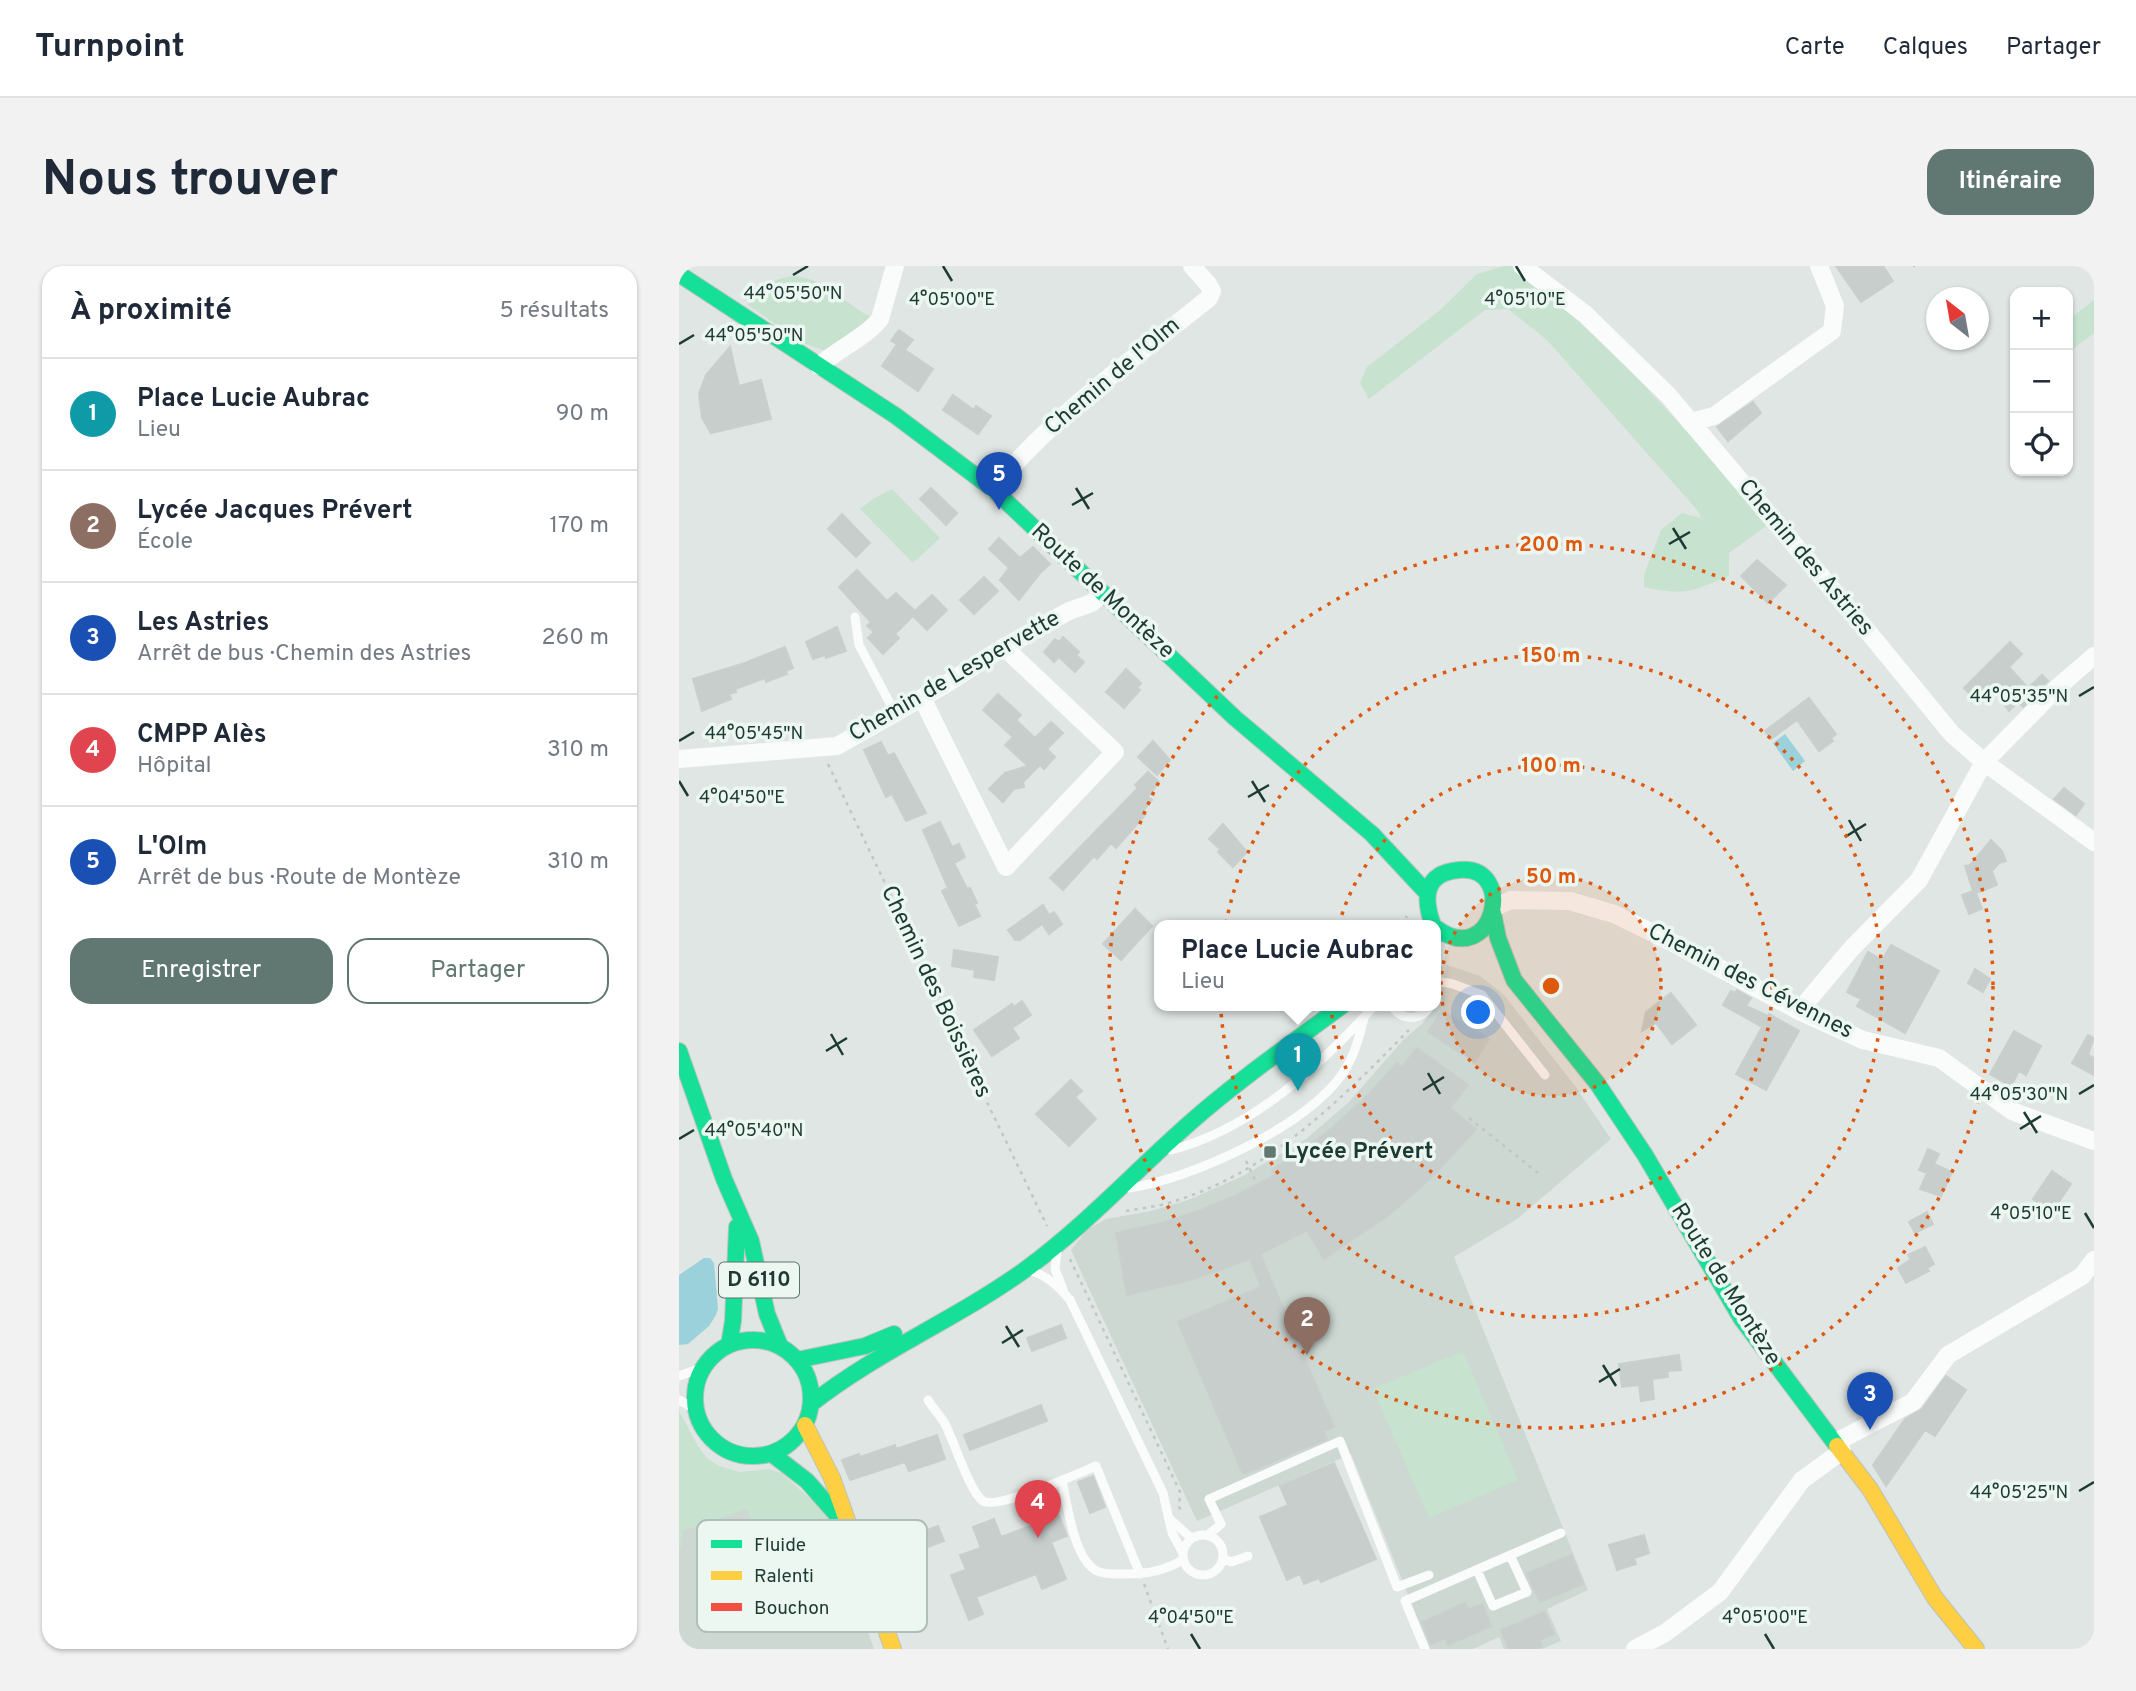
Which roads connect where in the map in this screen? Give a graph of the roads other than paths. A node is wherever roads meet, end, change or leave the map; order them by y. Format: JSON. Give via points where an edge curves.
{"nodes":[{"id":1,"x":895,"y":266,"type":"edge"},
{"id":2,"x":1192,"y":266,"type":"edge"},
{"id":3,"x":1522,"y":266,"type":"edge"},
{"id":4,"x":1819,"y":266,"type":"edge"},
{"id":5,"x":679,"y":274,"type":"edge"},
{"id":6,"x":819,"y":366,"type":"junction"},
{"id":7,"x":1691,"y":422,"type":"junction"},
{"id":8,"x":993,"y":489,"type":"junction"},
{"id":9,"x":1101,"y":594,"type":"junction"},
{"id":10,"x":855,"y":617,"type":"dead end"},
{"id":11,"x":1004,"y":647,"type":"junction"},
{"id":12,"x":2094,"y":656,"type":"edge"},
{"id":13,"x":922,"y":698,"type":"junction"},
{"id":14,"x":895,"y":713,"type":"junction"},
{"id":15,"x":679,"y":759,"type":"edge"},
{"id":16,"x":1984,"y":762,"type":"junction"},
{"id":17,"x":1372,"y":834,"type":"junction"},
{"id":18,"x":2094,"y":842,"type":"edge"},
{"id":19,"x":1444,"y":872,"type":"junction"},
{"id":20,"x":1426,"y":900,"type":"junction"},
{"id":21,"x":1498,"y":903,"type":"junction"},
{"id":22,"x":1416,"y":920,"type":"edge"},
{"id":23,"x":1432,"y":920,"type":"edge"},
{"id":24,"x":1451,"y":939,"type":"edge"},
{"id":25,"x":1514,"y":980,"type":"junction"},
{"id":26,"x":1441,"y":982,"type":"edge"},
{"id":27,"x":1318,"y":1011,"type":"edge"},
{"id":28,"x":1335,"y":1011,"type":"edge"},
{"id":29,"x":1370,"y":1011,"type":"edge"},
{"id":30,"x":1396,"y":1011,"type":"edge"},
{"id":31,"x":1426,"y":1011,"type":"edge"},
{"id":32,"x":1799,"y":1011,"type":"junction"},
{"id":33,"x":1364,"y":1017,"type":"junction"},
{"id":34,"x":679,"y":1051,"type":"edge"},
{"id":35,"x":1545,"y":1075,"type":"dead end"},
{"id":36,"x":2094,"y":1141,"type":"edge"},
{"id":37,"x":1156,"y":1154,"type":"junction"},
{"id":38,"x":1117,"y":1190,"type":"junction"},
{"id":39,"x":738,"y":1214,"type":"junction"},
{"id":40,"x":1059,"y":1243,"type":"junction"},
{"id":41,"x":2094,"y":1260,"type":"edge"},
{"id":42,"x":1026,"y":1270,"type":"junction"},
{"id":43,"x":1065,"y":1294,"type":"junction"},
{"id":44,"x":729,"y":1345,"type":"junction"},
{"id":45,"x":780,"y":1346,"type":"junction"},
{"id":46,"x":797,"y":1360,"type":"junction"},
{"id":47,"x":703,"y":1367,"type":"junction"},
{"id":48,"x":679,"y":1376,"type":"edge"},
{"id":49,"x":679,"y":1400,"type":"edge"},
{"id":50,"x":927,"y":1400,"type":"dead end"},
{"id":51,"x":811,"y":1404,"type":"junction"},
{"id":52,"x":695,"y":1409,"type":"junction"},
{"id":53,"x":805,"y":1425,"type":"junction"},
{"id":54,"x":1839,"y":1446,"type":"junction"},
{"id":55,"x":772,"y":1454,"type":"junction"},
{"id":56,"x":1062,"y":1480,"type":"junction"},
{"id":57,"x":1169,"y":1518,"type":"junction"},
{"id":58,"x":840,"y":1520,"type":"edge"},
{"id":59,"x":848,"y":1520,"type":"edge"},
{"id":60,"x":1561,"y":1533,"type":"dead end"},
{"id":61,"x":1208,"y":1535,"type":"junction"},
{"id":62,"x":1191,"y":1538,"type":"junction"},
{"id":63,"x":1510,"y":1555,"type":"junction"},
{"id":64,"x":1248,"y":1556,"type":"dead end"},
{"id":65,"x":1183,"y":1557,"type":"junction"},
{"id":66,"x":1223,"y":1558,"type":"junction"},
{"id":67,"x":1478,"y":1570,"type":"junction"},
{"id":68,"x":1140,"y":1574,"type":"junction"},
{"id":69,"x":1429,"y":1575,"type":"dead end"},
{"id":70,"x":887,"y":1632,"type":"edge"},
{"id":71,"x":893,"y":1649,"type":"edge"},
{"id":72,"x":1425,"y":1649,"type":"edge"},
{"id":73,"x":1635,"y":1649,"type":"edge"},
{"id":74,"x":1976,"y":1649,"type":"edge"}],
"edges":[{"from":1,"to":6,"type":"street","via":[[880,319]]},
{"from":2,"to":8,"type":"street","name":"Chemin de l'Olm","via":[[1212,291],[1209,298],[1073,408]]},
{"from":3,"to":7,"type":"street","name":"Chemin des Astries","via":[[1585,314]]},
{"from":4,"to":7,"type":"street","via":[[1835,306],[1832,331],[1714,416]]},
{"from":5,"to":6,"type":"street","name":"Route de Montèze"},
{"from":6,"to":8,"type":"street","name":"Route de Montèze"},
{"from":7,"to":16,"type":"street","name":"Chemin des Astries","via":[[1952,734]]},
{"from":8,"to":9,"type":"street","name":"Route de Montèze"},
{"from":9,"to":11,"type":"street","name":"Chemin de Lespervette"},
{"from":9,"to":17,"type":"street","name":"Route de Montèze","via":[[1235,718]]},
{"from":10,"to":14,"type":"lane","via":[[859,645]]},
{"from":11,"to":13,"type":"street","name":"Chemin de Lespervette"},
{"from":11,"to":13,"type":"street","via":[[1115,752],[1006,867]]},
{"from":12,"to":16,"type":"street"},
{"from":13,"to":14,"type":"street","name":"Chemin de Lespervette"},
{"from":14,"to":15,"type":"street","name":"Chemin de Lespervette","via":[[837,746]]},
{"from":16,"to":18,"type":"street","name":"Chemin des Astries"},
{"from":16,"to":32,"type":"street","via":[[1919,880]]},
{"from":17,"to":19,"type":"street","name":"Route de Montèze"},
{"from":17,"to":20,"type":"street","name":"Route de Montèze"},
{"from":19,"to":20,"type":"street","via":[[1436,877]]},
{"from":19,"to":21,"type":"street","via":[[1455,868],[1479,873]]},
{"from":20,"to":22,"type":"street"},
{"from":20,"to":23,"type":"street"},
{"from":21,"to":24,"type":"street","via":[[1483,929]]},
{"from":21,"to":25,"type":"street","name":"Route de Montèze","via":[[1497,938]]},
{"from":21,"to":32,"type":"street","name":"Chemin des Cévennes","via":[[1570,901],[1614,914]]},
{"from":24,"to":25,"type":"street","via":[[1486,956]]},
{"from":25,"to":54,"type":"street","name":"Route de Montèze","via":[[1597,1083],[1741,1318]]},
{"from":26,"to":35,"type":"lane","via":[[1482,995]]},
{"from":27,"to":40,"type":"street","via":[[1208,1089],[1102,1191]]},
{"from":28,"to":37,"type":"street","via":[[1260,1064]]},
{"from":29,"to":33,"type":"lane"},
{"from":30,"to":31,"type":"lane","via":[[1408,1018]]},
{"from":32,"to":36,"type":"street","name":"Chemin des Cévennes","via":[[1863,1040],[1939,1058],[2011,1111]]},
{"from":33,"to":37,"type":"lane","via":[[1297,1081],[1259,1109],[1198,1140]]},
{"from":33,"to":38,"type":"lane","via":[[1354,1054],[1342,1075],[1281,1127],[1189,1172]]},
{"from":34,"to":39,"type":"street","number":"D 6110"},
{"from":37,"to":38,"type":"street"},
{"from":38,"to":40,"type":"street"},
{"from":39,"to":44,"type":"street","number":"D 6110"},
{"from":39,"to":45,"type":"street","number":"D 6110","via":[[751,1241],[767,1314]]},
{"from":40,"to":42,"type":"street"},
{"from":40,"to":43,"type":"lane","via":[[1055,1269]]},
{"from":40,"to":46,"type":"street","via":[[934,1317],[865,1346]]},
{"from":41,"to":54,"type":"street","via":[[2083,1276],[1948,1355],[1913,1402]]},
{"from":42,"to":43,"type":"lane","via":[[1038,1273]]},
{"from":42,"to":51,"type":"street","via":[[838,1381]]},
{"from":43,"to":57,"type":"lane","via":[[1163,1493]]},
{"from":44,"to":45,"type":"street","via":[[746,1340]]},
{"from":44,"to":47,"type":"street"},
{"from":45,"to":46,"type":"street"},
{"from":46,"to":51,"type":"street","via":[[808,1381]]},
{"from":47,"to":48,"type":"lane"},
{"from":47,"to":52,"type":"street"},
{"from":49,"to":52,"type":"lane"},
{"from":50,"to":56,"type":"lane","via":[[943,1422],[972,1488],[983,1500],[1008,1500]]},
{"from":51,"to":53,"type":"street"},
{"from":52,"to":55,"type":"street","via":[[700,1425],[723,1449],[747,1456]]},
{"from":53,"to":55,"type":"street"},
{"from":53,"to":59,"type":"street"},
{"from":54,"to":73,"type":"street","via":[[1802,1479],[1720,1592]]},
{"from":54,"to":74,"type":"street","name":"Route de Montèze","via":[[1935,1598]]},
{"from":55,"to":58,"type":"street","via":[[801,1473]]},
{"from":56,"to":68,"type":"lane","via":[[1086,1560],[1104,1573]]},
{"from":56,"to":68,"type":"lane","via":[[1096,1466]]},
{"from":57,"to":62,"type":"lane"},
{"from":57,"to":65,"type":"lane"},
{"from":60,"to":63,"type":"lane"},
{"from":61,"to":62,"type":"lane"},
{"from":61,"to":66,"type":"lane","via":[[1222,1546]]},
{"from":61,"to":69,"type":"lane","via":[[1221,1524],[1209,1499],[1341,1441],[1397,1587]]},
{"from":62,"to":65,"type":"lane"},
{"from":63,"to":67,"type":"lane"},
{"from":63,"to":67,"type":"lane","via":[[1527,1592],[1493,1606]]},
{"from":64,"to":66,"type":"lane","via":[[1231,1562]]},
{"from":65,"to":66,"type":"lane","via":[[1191,1572],[1204,1576],[1217,1570]]},
{"from":65,"to":68,"type":"lane","via":[[1160,1572]]},
{"from":67,"to":72,"type":"lane","via":[[1405,1601]]},
{"from":70,"to":71,"type":"street"}]}
